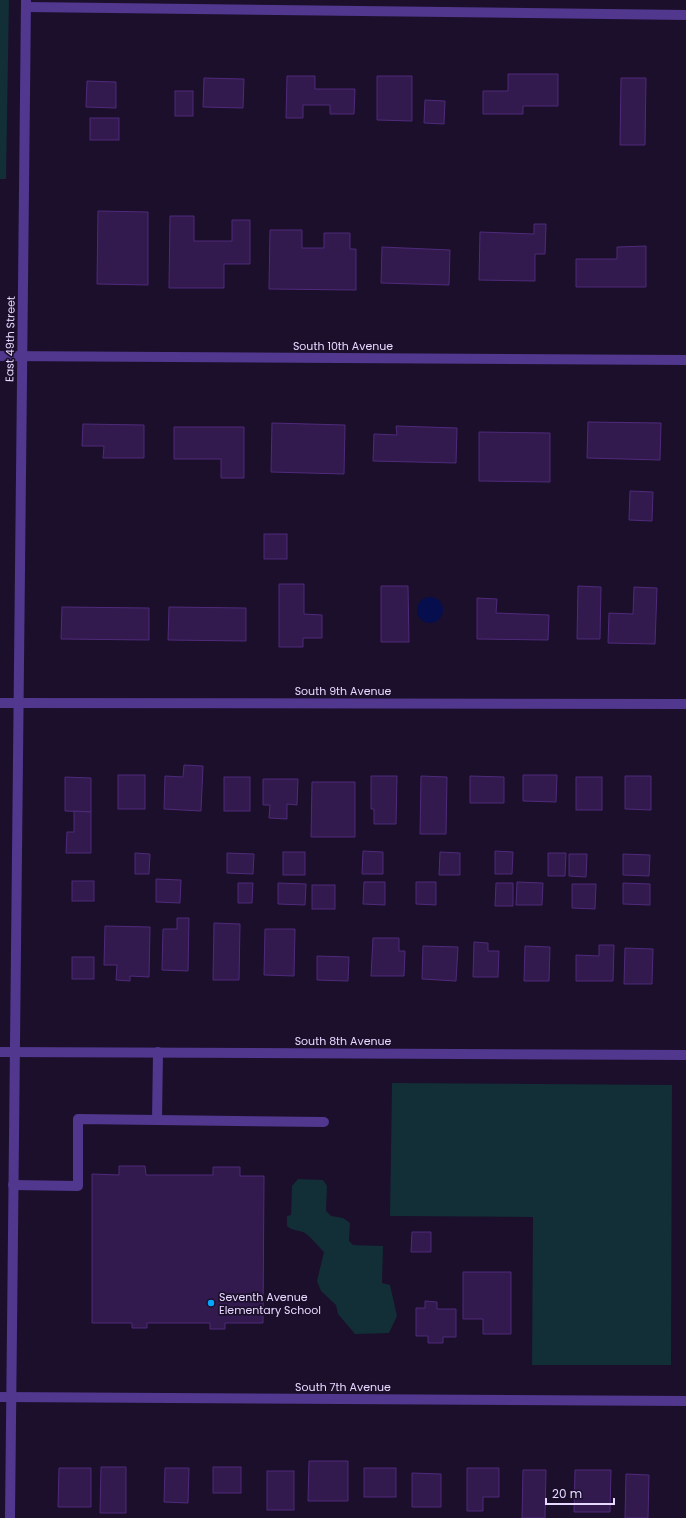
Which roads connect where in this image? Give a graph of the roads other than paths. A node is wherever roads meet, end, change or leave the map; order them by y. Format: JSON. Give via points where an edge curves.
{"nodes":[{"id":1,"x":26,"y":4,"type":"edge"},
{"id":2,"x":686,"y":14,"type":"edge"},
{"id":3,"x":0,"y":356,"type":"edge"},
{"id":4,"x":22,"y":356,"type":"junction"},
{"id":5,"x":686,"y":360,"type":"edge"},
{"id":6,"x":0,"y":703,"type":"edge"},
{"id":7,"x":18,"y":703,"type":"junction"},
{"id":8,"x":686,"y":704,"type":"edge"},
{"id":9,"x":0,"y":1052,"type":"edge"},
{"id":10,"x":15,"y":1052,"type":"junction"},
{"id":11,"x":158,"y":1052,"type":"junction"},
{"id":12,"x":686,"y":1055,"type":"edge"},
{"id":13,"x":157,"y":1120,"type":"junction"},
{"id":14,"x":324,"y":1122,"type":"dead end"},
{"id":15,"x":13,"y":1185,"type":"junction"},
{"id":16,"x":0,"y":1397,"type":"edge"},
{"id":17,"x":11,"y":1397,"type":"junction"},
{"id":18,"x":686,"y":1401,"type":"edge"},
{"id":19,"x":10,"y":1518,"type":"edge"}],
"edges":[{"from":1,"to":2,"type":"street"},
{"from":1,"to":4,"type":"street","name":"East 49th Street"},
{"from":3,"to":4,"type":"street","name":"South 10th Avenue"},
{"from":4,"to":5,"type":"street","name":"South 10th Avenue"},
{"from":4,"to":7,"type":"street","name":"East 49th Street"},
{"from":6,"to":7,"type":"street","name":"South 9th Avenue"},
{"from":7,"to":8,"type":"street","name":"South 9th Avenue"},
{"from":7,"to":10,"type":"street","name":"East 49th Street"},
{"from":9,"to":10,"type":"street","name":"South 8th Avenue"},
{"from":10,"to":11,"type":"street","name":"South 8th Avenue"},
{"from":10,"to":15,"type":"street","name":"East 49th Street"},
{"from":11,"to":12,"type":"street","name":"South 8th Avenue"},
{"from":11,"to":13,"type":"street"},
{"from":13,"to":14,"type":"street"},
{"from":13,"to":15,"type":"street","via":[[78,1119],[78,1186]]},
{"from":15,"to":17,"type":"street","name":"East 49th Street"},
{"from":16,"to":17,"type":"street","name":"South 7th Avenue"},
{"from":17,"to":18,"type":"street","name":"South 7th Avenue"},
{"from":17,"to":19,"type":"street","name":"East 49th Street"}]}
